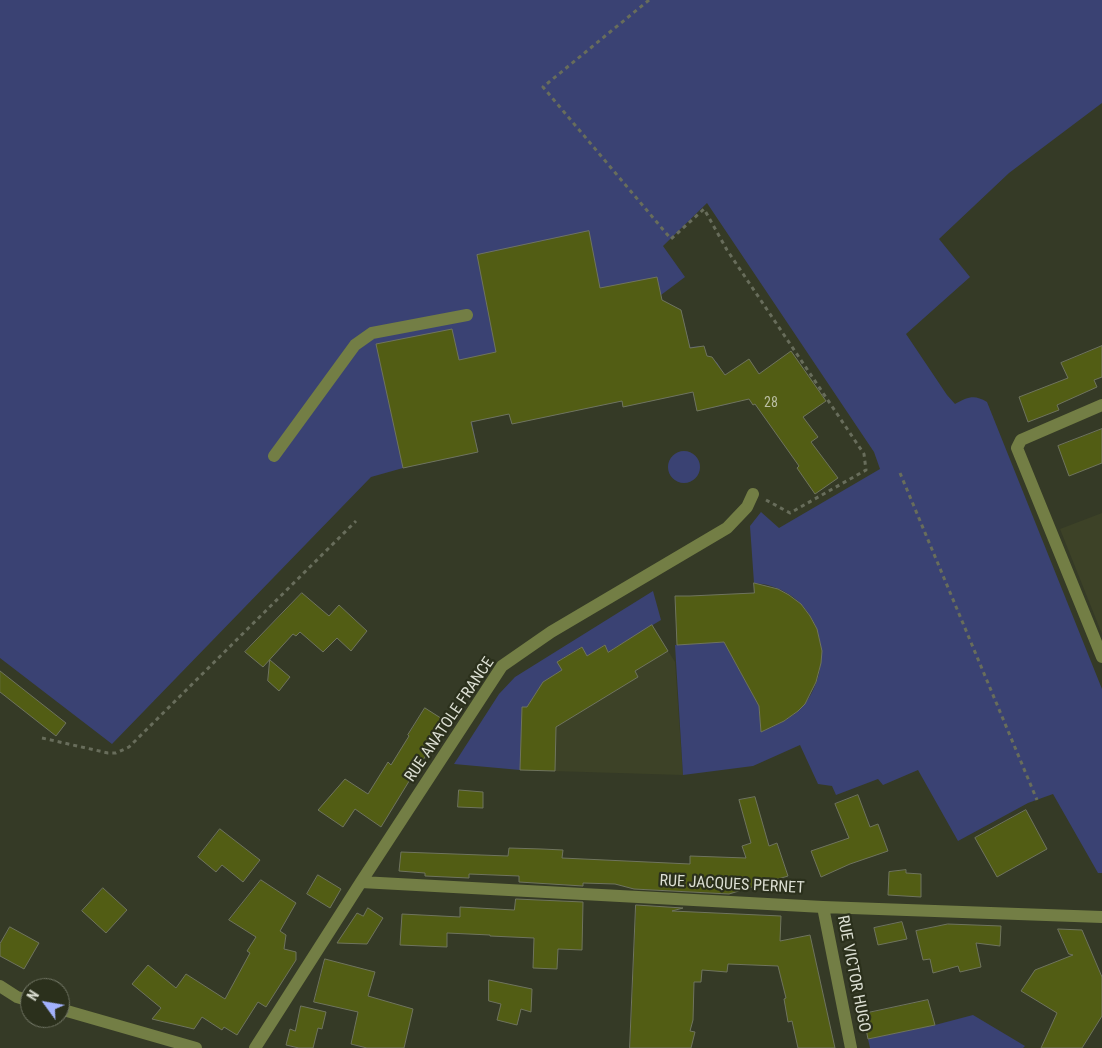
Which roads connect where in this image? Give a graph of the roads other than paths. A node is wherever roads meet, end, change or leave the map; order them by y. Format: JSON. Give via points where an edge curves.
{"nodes":[{"id":1,"x":467,"y":316,"type":"dead end"},
{"id":2,"x":1102,"y":405,"type":"edge"},
{"id":3,"x":274,"y":456,"type":"dead end"},
{"id":4,"x":753,"y":494,"type":"road end"},
{"id":5,"x":1102,"y":658,"type":"edge"},
{"id":6,"x":361,"y":882,"type":"junction"},
{"id":7,"x":823,"y":906,"type":"junction"},
{"id":8,"x":1102,"y":917,"type":"edge"},
{"id":9,"x":0,"y":986,"type":"edge"},
{"id":10,"x":20,"y":998,"type":"edge"},
{"id":11,"x":70,"y":1012,"type":"edge"},
{"id":12,"x":196,"y":1048,"type":"edge"},
{"id":13,"x":255,"y":1048,"type":"edge"},
{"id":14,"x":851,"y":1048,"type":"edge"}],
"edges":[{"from":1,"to":3,"type":"street","via":[[372,333],[355,345]]},
{"from":2,"to":5,"type":"street","via":[[1021,440],[1017,448]]},
{"from":4,"to":6,"type":"street","name":"RUE ANATOLE FRANCE","via":[[747,508],[727,528],[551,632],[502,666]]},
{"from":6,"to":7,"type":"street","name":"RUE JACQUES PERNET"},
{"from":6,"to":13,"type":"street","name":"RUE ANATOLE FRANCE"},
{"from":7,"to":8,"type":"street","name":"RUE JACQUES PERNET"},
{"from":7,"to":14,"type":"street","name":"RUE VICTOR HUGO"},
{"from":9,"to":10,"type":"street"},
{"from":11,"to":12,"type":"street"}]}
